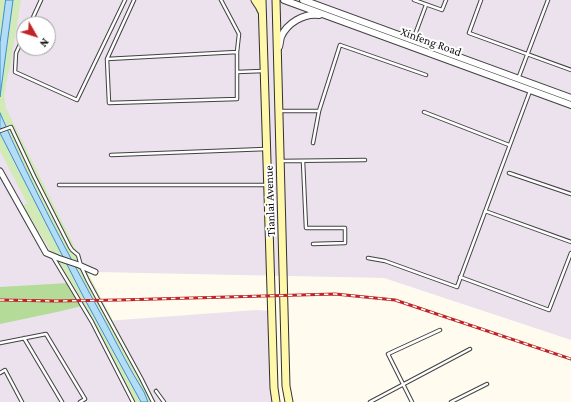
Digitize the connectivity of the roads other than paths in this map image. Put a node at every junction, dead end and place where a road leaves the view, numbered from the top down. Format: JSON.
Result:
{"nodes":[{"id":1,"x":41,"y":0,"type":"edge"},
{"id":2,"x":125,"y":0,"type":"edge"},
{"id":3,"x":134,"y":0,"type":"edge"},
{"id":4,"x":222,"y":0,"type":"edge"},
{"id":5,"x":255,"y":0,"type":"edge"},
{"id":6,"x":262,"y":0,"type":"edge"},
{"id":7,"x":276,"y":0,"type":"edge"},
{"id":8,"x":284,"y":0,"type":"edge"},
{"id":9,"x":303,"y":0,"type":"edge"},
{"id":10,"x":414,"y":0,"type":"edge"},
{"id":11,"x":446,"y":0,"type":"edge"},
{"id":12,"x":481,"y":0,"type":"edge"},
{"id":13,"x":548,"y":0,"type":"edge"},
{"id":14,"x":318,"y":3,"type":"edge"},
{"id":15,"x":426,"y":5,"type":"junction"},
{"id":16,"x":34,"y":16,"type":"edge"},
{"id":17,"x":263,"y":16,"type":"junction"},
{"id":18,"x":327,"y":16,"type":"junction"},
{"id":19,"x":413,"y":40,"type":"junction"},
{"id":20,"x":237,"y":52,"type":"junction"},
{"id":21,"x":16,"y":53,"type":"edge"},
{"id":22,"x":528,"y":54,"type":"junction"},
{"id":23,"x":277,"y":56,"type":"junction"},
{"id":24,"x":107,"y":59,"type":"junction"},
{"id":25,"x":571,"y":70,"type":"edge"},
{"id":26,"x":237,"y":72,"type":"junction"},
{"id":27,"x":264,"y":72,"type":"junction"},
{"id":28,"x":426,"y":75,"type":"dead end"},
{"id":29,"x":518,"y":79,"type":"junction"},
{"id":30,"x":530,"y":90,"type":"junction"},
{"id":31,"x":571,"y":98,"type":"edge"},
{"id":32,"x":571,"y":105,"type":"edge"},
{"id":33,"x":279,"y":111,"type":"junction"},
{"id":34,"x":319,"y":111,"type":"junction"},
{"id":35,"x":424,"y":112,"type":"dead end"},
{"id":36,"x":0,"y":131,"type":"edge"},
{"id":37,"x":313,"y":144,"type":"dead end"},
{"id":38,"x":509,"y":145,"type":"junction"},
{"id":39,"x":267,"y":149,"type":"junction"},
{"id":40,"x":112,"y":154,"type":"dead end"},
{"id":41,"x":365,"y":160,"type":"dead end"},
{"id":42,"x":280,"y":161,"type":"junction"},
{"id":43,"x":303,"y":161,"type":"junction"},
{"id":44,"x":0,"y":171,"type":"edge"},
{"id":45,"x":509,"y":173,"type":"dead end"},
{"id":46,"x":59,"y":185,"type":"dead end"},
{"id":47,"x":268,"y":185,"type":"junction"},
{"id":48,"x":571,"y":194,"type":"edge"},
{"id":49,"x":485,"y":211,"type":"junction"},
{"id":50,"x":571,"y":242,"type":"edge"},
{"id":51,"x":313,"y":244,"type":"dead end"},
{"id":52,"x":571,"y":253,"type":"edge"},
{"id":53,"x":51,"y":255,"type":"junction"},
{"id":54,"x":368,"y":258,"type":"dead end"},
{"id":55,"x":80,"y":265,"type":"junction"},
{"id":56,"x":95,"y":272,"type":"dead end"},
{"id":57,"x":460,"y":277,"type":"junction"},
{"id":58,"x":440,"y":330,"type":"dead end"},
{"id":59,"x":24,"y":338,"type":"junction"},
{"id":60,"x":0,"y":343,"type":"edge"},
{"id":61,"x":470,"y":349,"type":"dead end"},
{"id":62,"x":0,"y":373,"type":"edge"},
{"id":63,"x":403,"y":384,"type":"junction"},
{"id":64,"x":487,"y":384,"type":"dead end"},
{"id":65,"x":156,"y":391,"type":"dead end"},
{"id":66,"x":22,"y":402,"type":"edge"},
{"id":67,"x":62,"y":402,"type":"edge"},
{"id":68,"x":80,"y":402,"type":"edge"},
{"id":69,"x":133,"y":402,"type":"edge"},
{"id":70,"x":153,"y":402,"type":"edge"},
{"id":71,"x":164,"y":402,"type":"edge"},
{"id":72,"x":276,"y":402,"type":"edge"},
{"id":73,"x":289,"y":402,"type":"edge"},
{"id":74,"x":370,"y":402,"type":"edge"},
{"id":75,"x":412,"y":402,"type":"edge"},
{"id":76,"x":451,"y":402,"type":"edge"}],
"edges":[{"from":1,"to":16,"type":"lane"},
{"from":2,"to":21,"type":"lane"},
{"from":3,"to":24,"type":"lane"},
{"from":4,"to":20,"type":"lane"},
{"from":5,"to":17,"type":"main road"},
{"from":6,"to":17,"type":"main road","name":"Tianlai Avenue"},
{"from":7,"to":23,"type":"main road","name":"Tianlai Avenue"},
{"from":8,"to":18,"type":"street","name":"Xinfeng Road"},
{"from":9,"to":14,"type":"street","name":"Xinfeng Road"},
{"from":10,"to":15,"type":"lane"},
{"from":11,"to":15,"type":"lane"},
{"from":12,"to":22,"type":"lane"},
{"from":13,"to":22,"type":"lane"},
{"from":14,"to":19,"type":"street","name":"Xinfeng Road"},
{"from":15,"to":19,"type":"lane"},
{"from":17,"to":27,"type":"main road","name":"Tianlai Avenue"},
{"from":18,"to":23,"type":"street"},
{"from":18,"to":30,"type":"street","name":"Xinfeng Road"},
{"from":19,"to":29,"type":"street","name":"Xinfeng Road"},
{"from":20,"to":24,"type":"lane"},
{"from":20,"to":26,"type":"lane"},
{"from":22,"to":25,"type":"lane"},
{"from":22,"to":29,"type":"lane"},
{"from":23,"to":33,"type":"main road","name":"Tianlai Avenue"},
{"from":24,"to":26,"type":"lane"},
{"from":26,"to":27,"type":"lane"},
{"from":27,"to":39,"type":"main road","name":"Tianlai Avenue"},
{"from":28,"to":34,"type":"lane"},
{"from":29,"to":31,"type":"street","name":"Xinfeng Road"},
{"from":30,"to":32,"type":"street","name":"Xinfeng Road"},
{"from":30,"to":38,"type":"lane"},
{"from":33,"to":34,"type":"lane"},
{"from":33,"to":42,"type":"main road","name":"Tianlai Avenue"},
{"from":34,"to":37,"type":"lane"},
{"from":35,"to":38,"type":"lane"},
{"from":36,"to":55,"type":"lane"},
{"from":38,"to":49,"type":"lane"},
{"from":39,"to":40,"type":"lane"},
{"from":39,"to":47,"type":"main road","name":"Tianlai Avenue"},
{"from":41,"to":43,"type":"lane"},
{"from":42,"to":43,"type":"lane"},
{"from":42,"to":73,"type":"main road","name":"Tianlai Avenue"},
{"from":43,"to":51,"type":"lane"},
{"from":44,"to":53,"type":"street"},
{"from":45,"to":48,"type":"lane"},
{"from":46,"to":47,"type":"lane"},
{"from":47,"to":72,"type":"main road","name":"Tianlai Avenue"},
{"from":49,"to":50,"type":"lane"},
{"from":49,"to":57,"type":"lane"},
{"from":52,"to":57,"type":"lane"},
{"from":53,"to":55,"type":"street"},
{"from":53,"to":69,"type":"lane"},
{"from":54,"to":57,"type":"lane"},
{"from":55,"to":56,"type":"street"},
{"from":55,"to":70,"type":"lane"},
{"from":58,"to":63,"type":"lane"},
{"from":59,"to":60,"type":"lane"},
{"from":59,"to":67,"type":"lane"},
{"from":59,"to":68,"type":"lane"},
{"from":61,"to":63,"type":"lane"},
{"from":62,"to":66,"type":"lane"},
{"from":63,"to":74,"type":"lane"},
{"from":63,"to":75,"type":"lane"},
{"from":64,"to":76,"type":"lane"},
{"from":65,"to":71,"type":"lane"}]}
